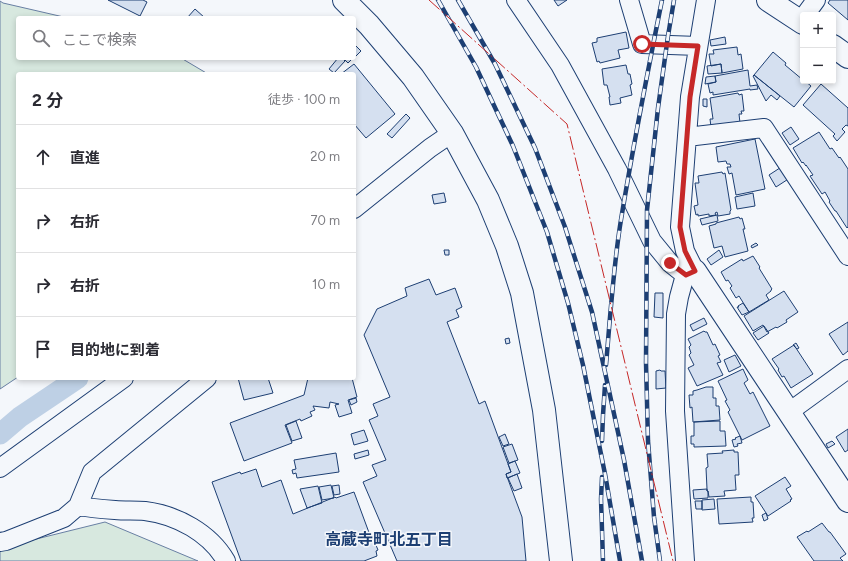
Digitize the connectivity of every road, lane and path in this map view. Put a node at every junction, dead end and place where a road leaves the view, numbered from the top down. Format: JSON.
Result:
{"nodes":[{"id":1,"x":344,"y":0,"type":"edge"},
{"id":2,"x":516,"y":0,"type":"edge"},
{"id":3,"x":629,"y":0,"type":"edge"},
{"id":4,"x":706,"y":0,"type":"edge"},
{"id":5,"x":768,"y":0,"type":"edge"},
{"id":6,"x":816,"y":0,"type":"edge"},
{"id":7,"x":808,"y":12,"type":"edge"},
{"id":8,"x":800,"y":17,"type":"edge"},
{"id":9,"x":698,"y":46,"type":"junction"},
{"id":10,"x":836,"y":48,"type":"edge"},
{"id":11,"x":848,"y":58,"type":"edge"},
{"id":12,"x":452,"y":133,"type":"junction"},
{"id":13,"x":687,"y":137,"type":"junction"},
{"id":14,"x":356,"y":207,"type":"edge"},
{"id":15,"x":848,"y":256,"type":"edge"},
{"id":16,"x":690,"y":273,"type":"junction"},
{"id":17,"x":848,"y":369,"type":"edge"},
{"id":18,"x":121,"y":380,"type":"edge"},
{"id":19,"x":205,"y":380,"type":"edge"},
{"id":20,"x":789,"y":412,"type":"junction"},
{"id":21,"x":0,"y":468,"type":"edge"},
{"id":22,"x":848,"y":501,"type":"edge"},
{"id":23,"x":78,"y":506,"type":"junction"},
{"id":24,"x":0,"y":542,"type":"edge"},
{"id":25,"x":226,"y":561,"type":"edge"},
{"id":26,"x":561,"y":561,"type":"edge"},
{"id":27,"x":685,"y":561,"type":"edge"}],
"edges":[{"from":1,"to":12,"type":"street"},
{"from":2,"to":16,"type":"street"},
{"from":3,"to":9,"type":"street"},
{"from":4,"to":9,"type":"street"},
{"from":5,"to":8,"type":"street"},
{"from":6,"to":7,"type":"street"},
{"from":9,"to":13,"type":"street"},
{"from":10,"to":11,"type":"street"},
{"from":12,"to":14,"type":"street"},
{"from":12,"to":26,"type":"street"},
{"from":13,"to":15,"type":"street"},
{"from":13,"to":16,"type":"street"},
{"from":16,"to":20,"type":"street"},
{"from":16,"to":27,"type":"street"},
{"from":17,"to":20,"type":"street"},
{"from":18,"to":21,"type":"street"},
{"from":19,"to":23,"type":"street"},
{"from":20,"to":22,"type":"street"},
{"from":23,"to":24,"type":"street"},
{"from":23,"to":25,"type":"street"}]}
